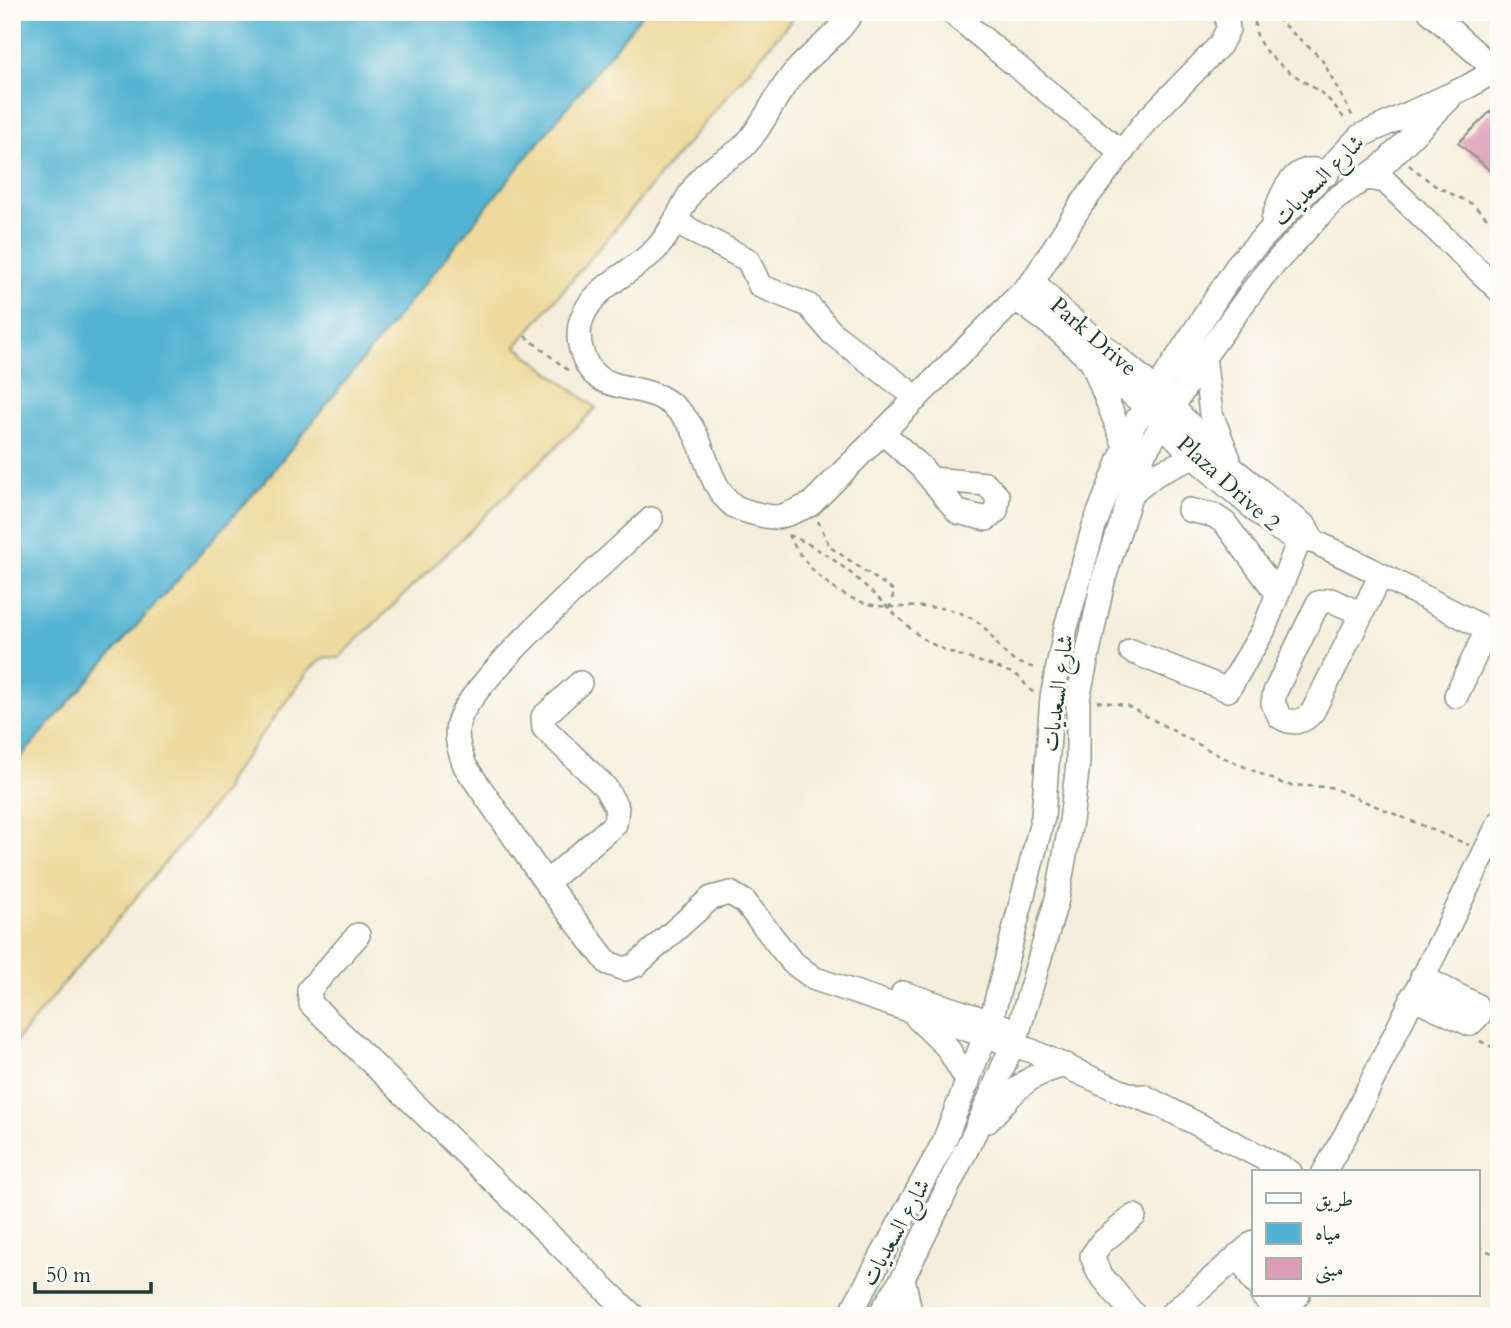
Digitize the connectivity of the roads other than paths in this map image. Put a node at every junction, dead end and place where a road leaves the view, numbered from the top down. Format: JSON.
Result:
{"nodes":[{"id":1,"x":852,"y":12,"type":"edge"},
{"id":2,"x":951,"y":12,"type":"edge"},
{"id":3,"x":1226,"y":12,"type":"edge"},
{"id":4,"x":1430,"y":12,"type":"edge"},
{"id":5,"x":1497,"y":71,"type":"edge"},
{"id":6,"x":1458,"y":89,"type":"junction"},
{"id":7,"x":1383,"y":124,"type":"junction"},
{"id":8,"x":1399,"y":149,"type":"junction"},
{"id":9,"x":1122,"y":153,"type":"junction"},
{"id":10,"x":1326,"y":172,"type":"junction"},
{"id":11,"x":1367,"y":178,"type":"junction"},
{"id":12,"x":1343,"y":193,"type":"junction"},
{"id":13,"x":675,"y":222,"type":"junction"},
{"id":14,"x":1034,"y":281,"type":"junction"},
{"id":15,"x":1499,"y":290,"type":"edge"},
{"id":16,"x":1016,"y":299,"type":"junction"},
{"id":17,"x":1204,"y":357,"type":"junction"},
{"id":18,"x":1091,"y":362,"type":"junction"},
{"id":19,"x":1150,"y":397,"type":"junction"},
{"id":20,"x":917,"y":398,"type":"junction"},
{"id":21,"x":1167,"y":414,"type":"junction"},
{"id":22,"x":883,"y":433,"type":"junction"},
{"id":23,"x":1125,"y":446,"type":"junction"},
{"id":24,"x":1194,"y":457,"type":"junction"},
{"id":25,"x":1233,"y":469,"type":"junction"},
{"id":26,"x":931,"y":478,"type":"dead end"},
{"id":27,"x":1130,"y":495,"type":"junction"},
{"id":28,"x":1189,"y":510,"type":"dead end"},
{"id":29,"x":651,"y":519,"type":"dead end"},
{"id":30,"x":1306,"y":541,"type":"junction"},
{"id":31,"x":1375,"y":572,"type":"junction"},
{"id":32,"x":1276,"y":592,"type":"junction"},
{"id":33,"x":1355,"y":611,"type":"junction"},
{"id":34,"x":1493,"y":633,"type":"edge"},
{"id":35,"x":1131,"y":651,"type":"dead end"},
{"id":36,"x":580,"y":684,"type":"dead end"},
{"id":37,"x":1456,"y":696,"type":"dead end"},
{"id":38,"x":1499,"y":823,"type":"edge"},
{"id":39,"x":547,"y":883,"type":"junction"},
{"id":40,"x":358,"y":934,"type":"dead end"},
{"id":41,"x":843,"y":987,"type":"junction"},
{"id":42,"x":906,"y":1010,"type":"junction"},
{"id":43,"x":988,"y":1029,"type":"junction"},
{"id":44,"x":1015,"y":1039,"type":"junction"},
{"id":45,"x":1066,"y":1065,"type":"junction"},
{"id":46,"x":968,"y":1082,"type":"junction"},
{"id":47,"x":1157,"y":1104,"type":"junction"},
{"id":48,"x":975,"y":1132,"type":"junction"},
{"id":49,"x":1286,"y":1170,"type":"edge"},
{"id":50,"x":1325,"y":1170,"type":"edge"},
{"id":51,"x":1134,"y":1216,"type":"dead end"},
{"id":52,"x":1246,"y":1248,"type":"edge"},
{"id":53,"x":1252,"y":1274,"type":"edge"},
{"id":54,"x":903,"y":1278,"type":"junction"},
{"id":55,"x":1263,"y":1296,"type":"edge"},
{"id":56,"x":1297,"y":1296,"type":"edge"},
{"id":57,"x":633,"y":1316,"type":"edge"},
{"id":58,"x":849,"y":1316,"type":"edge"},
{"id":59,"x":879,"y":1316,"type":"edge"},
{"id":60,"x":911,"y":1316,"type":"edge"},
{"id":61,"x":1135,"y":1316,"type":"edge"},
{"id":62,"x":1169,"y":1316,"type":"edge"}],
"edges":[{"from":1,"to":13,"type":"street"},
{"from":2,"to":9,"type":"street"},
{"from":3,"to":9,"type":"street"},
{"from":4,"to":5,"type":"street"},
{"from":5,"to":6,"type":"street"},
{"from":6,"to":7,"type":"street","name":"شارع السعديات"},
{"from":6,"to":8,"type":"street","name":"شارع السعديات"},
{"from":7,"to":8,"type":"street"},
{"from":7,"to":10,"type":"street","name":"شارع السعديات"},
{"from":8,"to":11,"type":"street","name":"شارع السعديات"},
{"from":8,"to":12,"type":"street"},
{"from":9,"to":14,"type":"street"},
{"from":10,"to":12,"type":"street"},
{"from":10,"to":19,"type":"street","name":"شارع السعديات"},
{"from":11,"to":12,"type":"street","name":"شارع السعديات"},
{"from":11,"to":15,"type":"street"},
{"from":12,"to":17,"type":"street","name":"شارع السعديات"},
{"from":13,"to":20,"type":"street"},
{"from":13,"to":22,"type":"street"},
{"from":14,"to":16,"type":"street"},
{"from":14,"to":19,"type":"street","name":"Park Drive"},
{"from":16,"to":18,"type":"street","name":"Park Drive"},
{"from":16,"to":20,"type":"street"},
{"from":17,"to":21,"type":"street","name":"شارع السعديات"},
{"from":17,"to":25,"type":"street"},
{"from":18,"to":19,"type":"street","name":"Park Drive"},
{"from":18,"to":23,"type":"street"},
{"from":19,"to":21,"type":"street"},
{"from":19,"to":23,"type":"street","name":"شارع السعديات"},
{"from":20,"to":22,"type":"street"},
{"from":21,"to":24,"type":"street","name":"Plaza Drive 2"},
{"from":21,"to":25,"type":"street","name":"Plaza Drive 2"},
{"from":21,"to":27,"type":"street","name":"شارع السعديات"},
{"from":22,"to":26,"type":"street"},
{"from":23,"to":43,"type":"street","name":"شارع السعديات"},
{"from":24,"to":27,"type":"street"},
{"from":24,"to":30,"type":"street","name":"Plaza Drive 2"},
{"from":25,"to":30,"type":"street","name":"Plaza Drive 2"},
{"from":27,"to":44,"type":"street","name":"شارع السعديات"},
{"from":28,"to":32,"type":"street"},
{"from":29,"to":39,"type":"street"},
{"from":30,"to":31,"type":"street","name":"Plaza Drive 2"},
{"from":30,"to":32,"type":"street"},
{"from":31,"to":33,"type":"street"},
{"from":31,"to":34,"type":"street","name":"Plaza Drive 2"},
{"from":32,"to":35,"type":"street"},
{"from":33,"to":33,"type":"street"},
{"from":34,"to":37,"type":"street"},
{"from":36,"to":39,"type":"street"},
{"from":38,"to":50,"type":"street"},
{"from":39,"to":41,"type":"street"},
{"from":40,"to":57,"type":"street"},
{"from":41,"to":42,"type":"street"},
{"from":41,"to":43,"type":"street"},
{"from":42,"to":43,"type":"street"},
{"from":42,"to":46,"type":"street"},
{"from":43,"to":44,"type":"street"},
{"from":43,"to":46,"type":"street","name":"شارع السعديات"},
{"from":44,"to":45,"type":"street"},
{"from":44,"to":47,"type":"street"},
{"from":44,"to":48,"type":"street","name":"شارع السعديات"},
{"from":45,"to":47,"type":"street"},
{"from":45,"to":48,"type":"street"},
{"from":46,"to":58,"type":"street","name":"شارع السعديات"},
{"from":47,"to":49,"type":"street"},
{"from":48,"to":54,"type":"street","name":"شارع السعديات"},
{"from":51,"to":61,"type":"street"},
{"from":52,"to":53,"type":"street"},
{"from":52,"to":62,"type":"street"},
{"from":54,"to":59,"type":"street","name":"شارع السعديات"},
{"from":54,"to":60,"type":"street"},
{"from":55,"to":56,"type":"street"}]}
